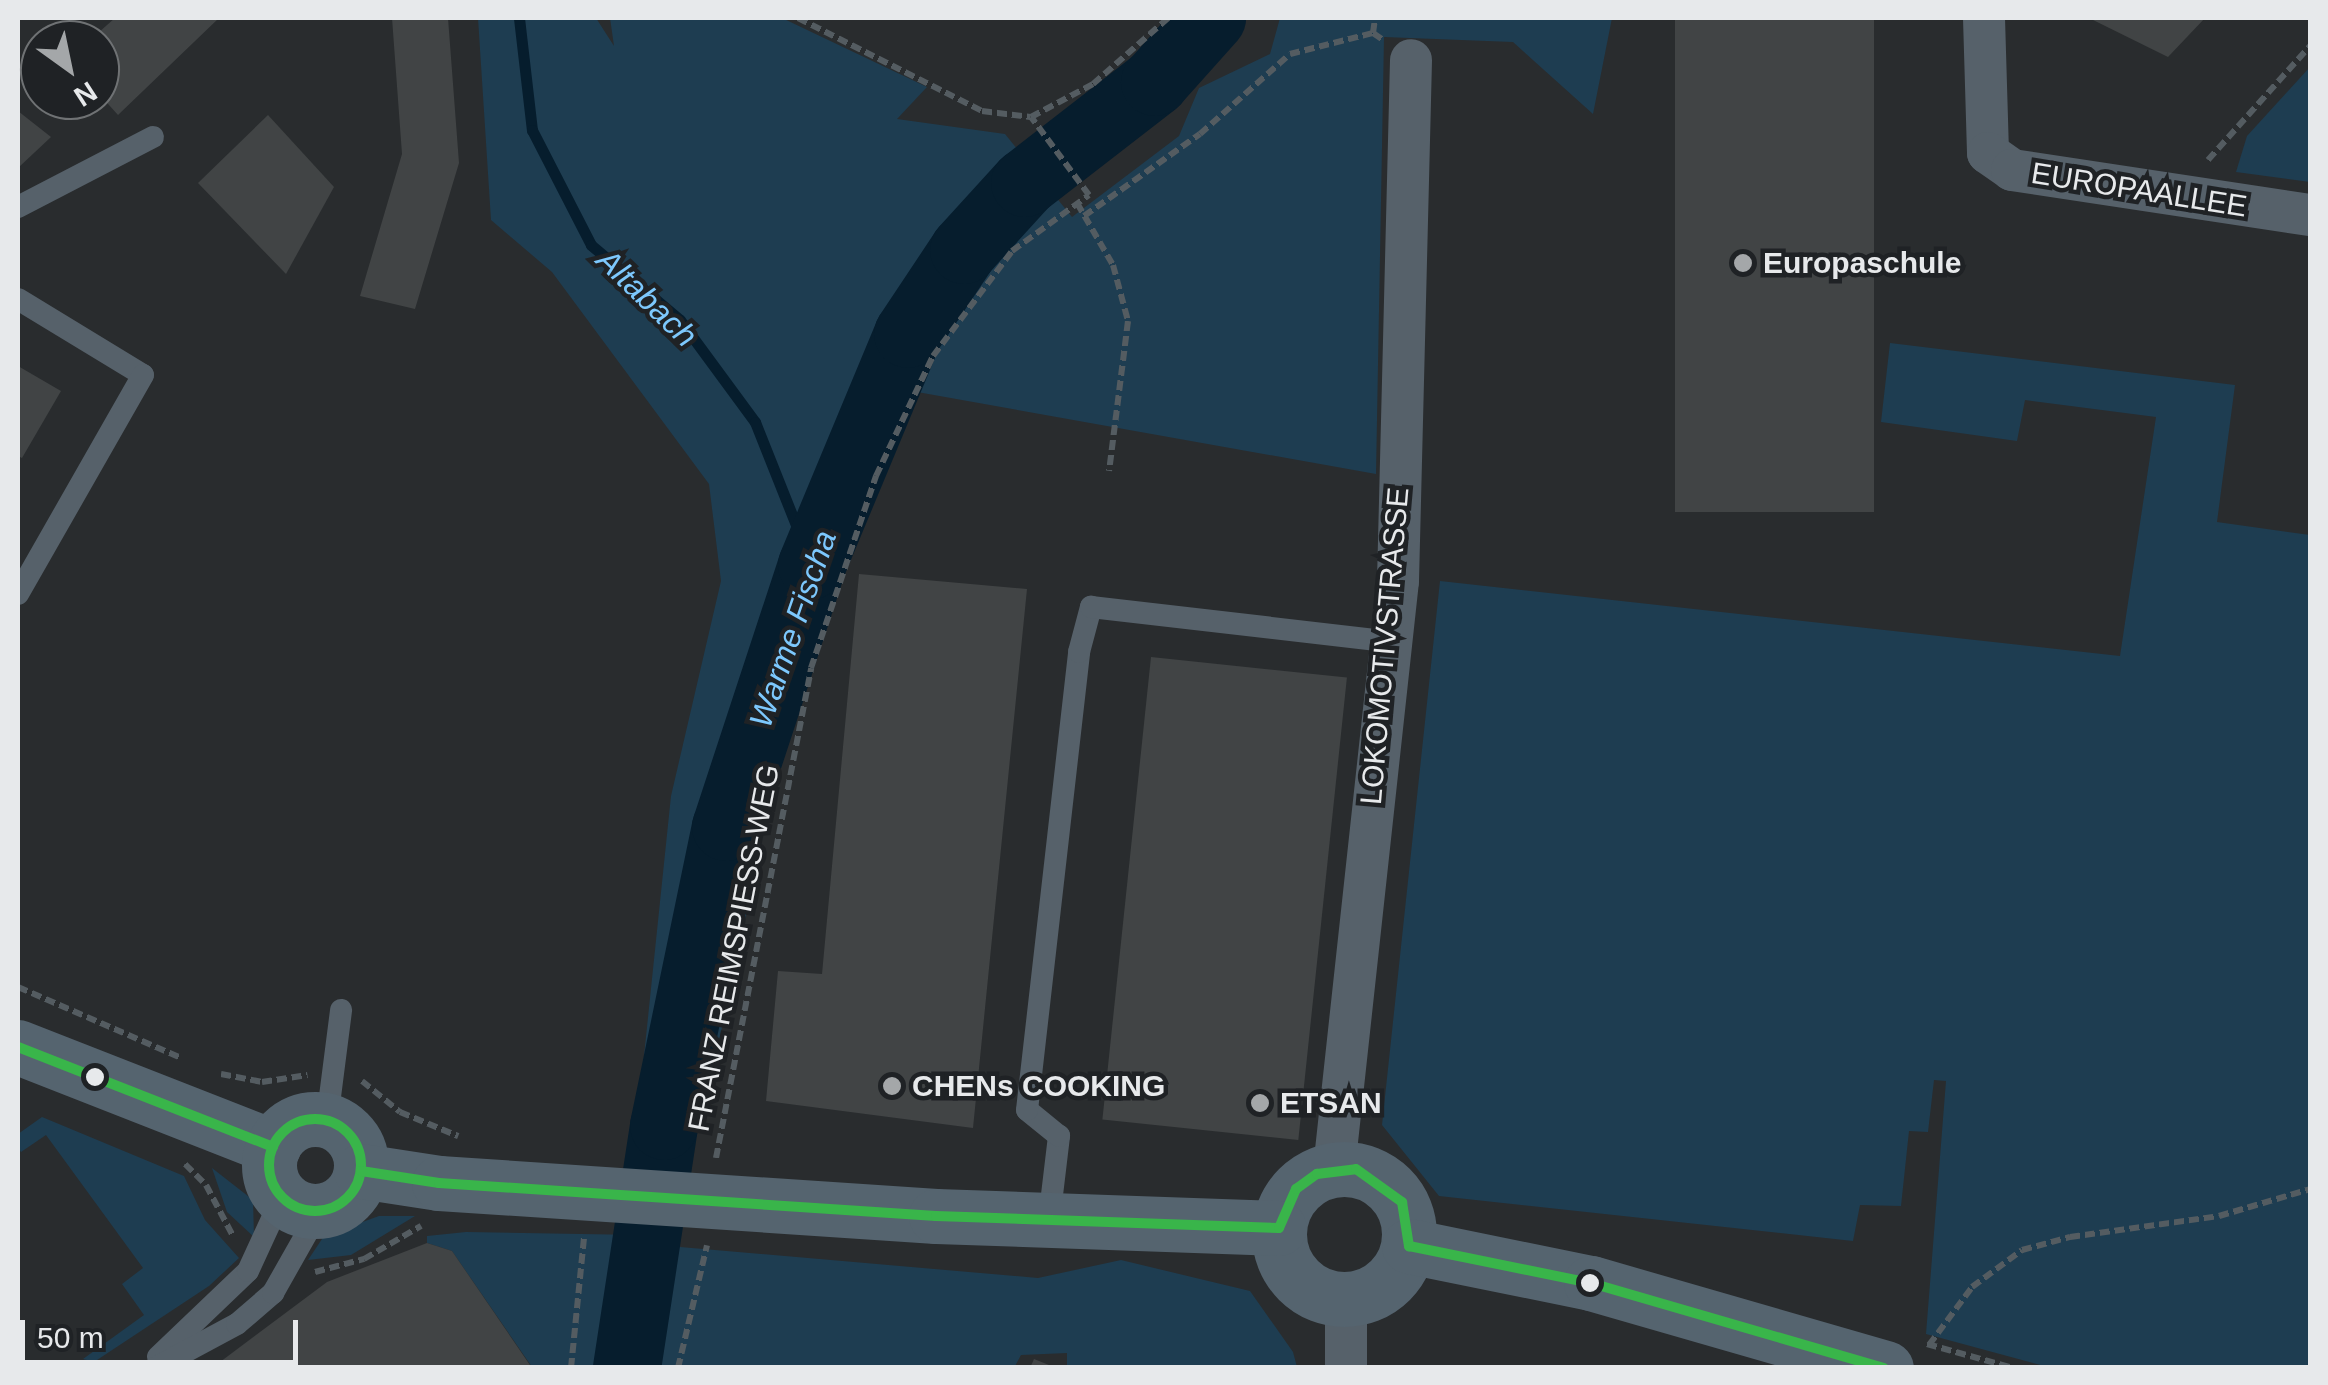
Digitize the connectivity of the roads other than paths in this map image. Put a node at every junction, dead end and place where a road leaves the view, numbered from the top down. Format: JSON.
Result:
{"nodes":[{"id":1,"x":1984,"y":18,"type":"edge"},
{"id":2,"x":1411,"y":60,"type":"road end"},
{"id":3,"x":153,"y":137,"type":"dead end"},
{"id":4,"x":18,"y":208,"type":"edge"},
{"id":5,"x":2310,"y":215,"type":"edge"},
{"id":6,"x":18,"y":299,"type":"edge"},
{"id":7,"x":18,"y":594,"type":"edge"},
{"id":8,"x":1392,"y":642,"type":"junction"},
{"id":9,"x":340,"y":1010,"type":"dead end"},
{"id":10,"x":18,"y":1047,"type":"edge"},
{"id":11,"x":327,"y":1120,"type":"junction"},
{"id":12,"x":1334,"y":1169,"type":"junction"},
{"id":13,"x":361,"y":1171,"type":"junction"},
{"id":14,"x":292,"y":1185,"type":"junction"},
{"id":15,"x":1049,"y":1220,"type":"junction"},
{"id":16,"x":1279,"y":1228,"type":"junction"},
{"id":17,"x":1409,"y":1246,"type":"junction"},
{"id":18,"x":1346,"y":1300,"type":"junction"},
{"id":19,"x":1908,"y":1356,"type":"edge"},
{"id":20,"x":152,"y":1368,"type":"edge"},
{"id":21,"x":1346,"y":1368,"type":"edge"}],
"edges":[{"from":1,"to":5,"type":"street","name":"EUROPAALLEE"},
{"from":2,"to":8,"type":"street","name":"LOKOMOTIVSTRASSE"},
{"from":3,"to":4,"type":"lane"},
{"from":6,"to":7,"type":"lane"},
{"from":8,"to":12,"type":"street","name":"LOKOMOTIVSTRASSE"},
{"from":8,"to":15,"type":"lane"},
{"from":9,"to":11,"type":"lane"},
{"from":10,"to":14,"type":"street"},
{"from":11,"to":13,"type":"street"},
{"from":11,"to":14,"type":"street"},
{"from":12,"to":16,"type":"street"},
{"from":12,"to":17,"type":"street"},
{"from":13,"to":14,"type":"street"},
{"from":13,"to":15,"type":"street"},
{"from":14,"to":20,"type":"lane"},
{"from":14,"to":20,"type":"lane"},
{"from":15,"to":16,"type":"street"},
{"from":16,"to":18,"type":"street"},
{"from":17,"to":18,"type":"street"},
{"from":17,"to":19,"type":"street"},
{"from":18,"to":21,"type":"street"}]}
